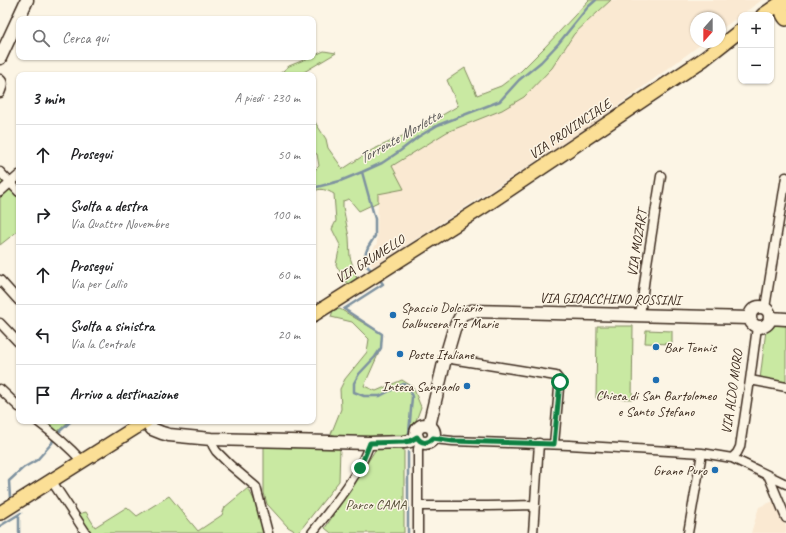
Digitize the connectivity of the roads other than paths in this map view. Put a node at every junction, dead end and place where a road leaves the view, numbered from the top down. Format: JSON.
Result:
{"nodes":[{"id":1,"x":27,"y":0,"type":"edge"},
{"id":2,"x":785,"y":0,"type":"edge"},
{"id":3,"x":767,"y":12,"type":"edge"},
{"id":4,"x":20,"y":16,"type":"edge"},
{"id":5,"x":774,"y":18,"type":"edge"},
{"id":6,"x":786,"y":19,"type":"edge"},
{"id":7,"x":16,"y":24,"type":"edge"},
{"id":8,"x":737,"y":33,"type":"edge"},
{"id":9,"x":0,"y":58,"type":"edge"},
{"id":10,"x":0,"y":79,"type":"edge"},
{"id":11,"x":0,"y":93,"type":"edge"},
{"id":12,"x":0,"y":172,"type":"edge"},
{"id":13,"x":661,"y":176,"type":"dead end"},
{"id":14,"x":786,"y":177,"type":"edge"},
{"id":15,"x":16,"y":178,"type":"edge"},
{"id":16,"x":11,"y":183,"type":"junction"},
{"id":17,"x":16,"y":189,"type":"edge"},
{"id":18,"x":0,"y":192,"type":"edge"},
{"id":19,"x":424,"y":244,"type":"joint"},
{"id":20,"x":0,"y":280,"type":"edge"},
{"id":21,"x":16,"y":298,"type":"edge"},
{"id":22,"x":316,"y":313,"type":"edge"},
{"id":23,"x":768,"y":313,"type":"junction"},
{"id":24,"x":640,"y":315,"type":"junction"},
{"id":25,"x":786,"y":319,"type":"edge"},
{"id":26,"x":0,"y":323,"type":"edge"},
{"id":27,"x":753,"y":323,"type":"junction"},
{"id":28,"x":16,"y":340,"type":"edge"},
{"id":29,"x":445,"y":358,"type":"junction"},
{"id":30,"x":750,"y":380,"type":"junction"},
{"id":31,"x":786,"y":387,"type":"edge"},
{"id":32,"x":0,"y":389,"type":"edge"},
{"id":33,"x":16,"y":404,"type":"edge"},
{"id":34,"x":41,"y":424,"type":"edge"},
{"id":35,"x":141,"y":424,"type":"edge"},
{"id":36,"x":148,"y":424,"type":"edge"},
{"id":37,"x":429,"y":426,"type":"junction"},
{"id":38,"x":433,"y":438,"type":"junction"},
{"id":39,"x":211,"y":439,"type":"junction"},
{"id":40,"x":419,"y":439,"type":"junction"},
{"id":41,"x":370,"y":443,"type":"junction"},
{"id":42,"x":539,"y":443,"type":"junction"},
{"id":43,"x":554,"y":444,"type":"junction"},
{"id":44,"x":702,"y":453,"type":"junction"},
{"id":45,"x":732,"y":458,"type":"junction"},
{"id":46,"x":82,"y":461,"type":"junction"},
{"id":47,"x":769,"y":476,"type":"junction"},
{"id":48,"x":51,"y":480,"type":"junction"},
{"id":49,"x":786,"y":484,"type":"edge"},
{"id":50,"x":535,"y":505,"type":"junction"},
{"id":51,"x":418,"y":506,"type":"junction"},
{"id":52,"x":0,"y":513,"type":"edge"},
{"id":53,"x":786,"y":518,"type":"edge"},
{"id":54,"x":86,"y":533,"type":"edge"},
{"id":55,"x":268,"y":533,"type":"edge"},
{"id":56,"x":312,"y":533,"type":"edge"},
{"id":57,"x":418,"y":533,"type":"edge"},
{"id":58,"x":533,"y":533,"type":"edge"},
{"id":59,"x":688,"y":533,"type":"edge"}],
"edges":[{"from":1,"to":4,"type":"street"},
{"from":2,"to":3,"type":"main road"},
{"from":2,"to":6,"type":"main road"},
{"from":5,"to":6,"type":"main road"},
{"from":7,"to":9,"type":"street"},
{"from":8,"to":19,"type":"main road","name":"VIA PROVINCIALE"},
{"from":10,"to":11,"type":"street"},
{"from":12,"to":16,"type":"street"},
{"from":13,"to":24,"type":"street","name":"VIA MOZART"},
{"from":14,"to":23,"type":"street"},
{"from":15,"to":16,"type":"street"},
{"from":16,"to":17,"type":"street"},
{"from":16,"to":18,"type":"street"},
{"from":19,"to":22,"type":"main road","name":"VIA GRUMELLO"},
{"from":20,"to":21,"type":"street"},
{"from":23,"to":25,"type":"street"},
{"from":23,"to":27,"type":"street"},
{"from":23,"to":27,"type":"street"},
{"from":24,"to":27,"type":"street","name":"VIA GIOACCHINO ROSSINI"},
{"from":24,"to":29,"type":"street","name":"VIA GIOACCHINO ROSSINI"},
{"from":26,"to":28,"type":"street"},
{"from":27,"to":30,"type":"street","name":"VIA ALDO MORO"},
{"from":29,"to":37,"type":"street"},
{"from":29,"to":43,"type":"street"},
{"from":30,"to":31,"type":"street"},
{"from":30,"to":45,"type":"street","name":"VIA ALDO MORO"},
{"from":32,"to":33,"type":"street"},
{"from":34,"to":46,"type":"street"},
{"from":35,"to":46,"type":"main road"},
{"from":36,"to":39,"type":"street"},
{"from":37,"to":38,"type":"street"},
{"from":37,"to":40,"type":"street"},
{"from":38,"to":40,"type":"street"},
{"from":38,"to":42,"type":"street"},
{"from":39,"to":41,"type":"street"},
{"from":39,"to":55,"type":"street"},
{"from":40,"to":41,"type":"street"},
{"from":40,"to":51,"type":"street"},
{"from":41,"to":56,"type":"street"},
{"from":42,"to":43,"type":"street"},
{"from":42,"to":50,"type":"street"},
{"from":43,"to":44,"type":"street"},
{"from":44,"to":45,"type":"street"},
{"from":44,"to":59,"type":"street"},
{"from":45,"to":47,"type":"street"},
{"from":46,"to":48,"type":"main road"},
{"from":47,"to":49,"type":"street"},
{"from":47,"to":53,"type":"street"},
{"from":48,"to":52,"type":"main road"},
{"from":48,"to":54,"type":"street"},
{"from":50,"to":51,"type":"street"},
{"from":50,"to":58,"type":"street"},
{"from":51,"to":57,"type":"street"}]}
